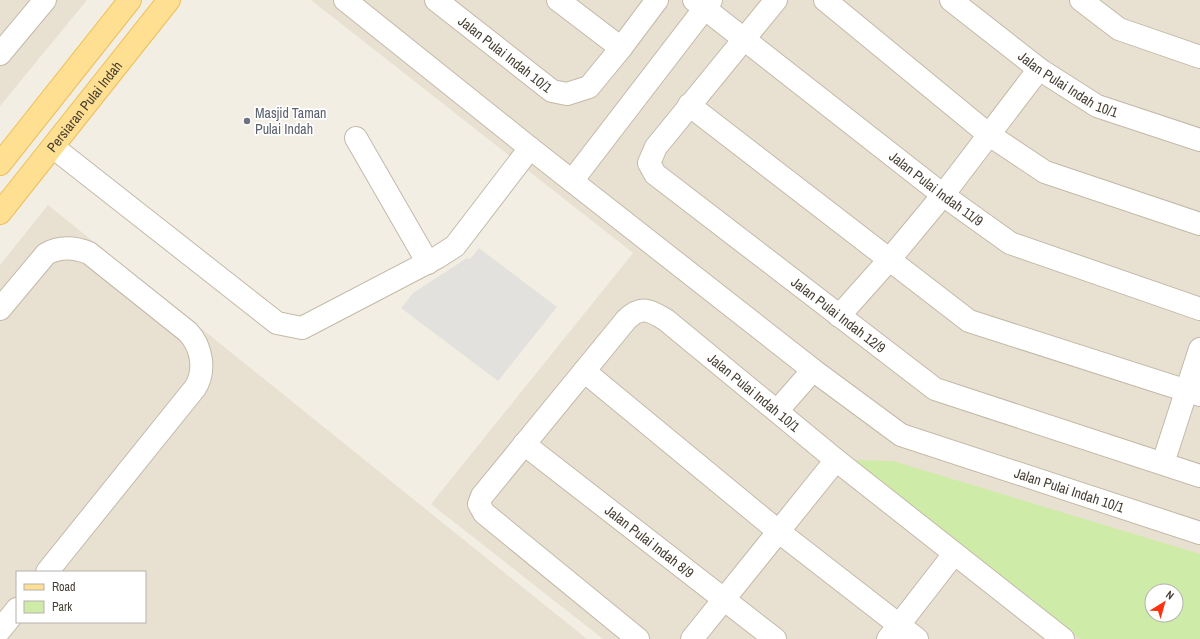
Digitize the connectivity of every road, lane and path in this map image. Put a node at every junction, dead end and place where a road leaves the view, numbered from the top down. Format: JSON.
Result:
{"nodes":[{"id":1,"x":130,"y":0,"type":"edge"},
{"id":2,"x":169,"y":0,"type":"edge"},
{"id":3,"x":345,"y":0,"type":"edge"},
{"id":4,"x":436,"y":0,"type":"edge"},
{"id":5,"x":558,"y":0,"type":"edge"},
{"id":6,"x":657,"y":0,"type":"edge"},
{"id":7,"x":776,"y":0,"type":"edge"},
{"id":8,"x":825,"y":0,"type":"edge"},
{"id":9,"x":951,"y":0,"type":"edge"},
{"id":10,"x":1081,"y":0,"type":"edge"},
{"id":11,"x":703,"y":3,"type":"edge"},
{"id":12,"x":34,"y":4,"type":"edge"},
{"id":13,"x":743,"y":39,"type":"junction"},
{"id":14,"x":621,"y":48,"type":"junction"},
{"id":15,"x":0,"y":54,"type":"edge"},
{"id":16,"x":1200,"y":57,"type":"edge"},
{"id":17,"x":1039,"y":69,"type":"junction"},
{"id":18,"x":689,"y":105,"type":"junction"},
{"id":19,"x":988,"y":134,"type":"junction"},
{"id":20,"x":356,"y":138,"type":"dead end"},
{"id":21,"x":1200,"y":140,"type":"edge"},
{"id":22,"x":53,"y":147,"type":"junction"},
{"id":23,"x":530,"y":148,"type":"junction"},
{"id":24,"x":0,"y":164,"type":"edge"},
{"id":25,"x":572,"y":181,"type":"junction"},
{"id":26,"x":943,"y":195,"type":"junction"},
{"id":27,"x":0,"y":213,"type":"edge"},
{"id":28,"x":1200,"y":224,"type":"edge"},
{"id":29,"x":889,"y":260,"type":"junction"},
{"id":30,"x":428,"y":263,"type":"junction"},
{"id":31,"x":0,"y":309,"type":"edge"},
{"id":32,"x":1200,"y":309,"type":"edge"},
{"id":33,"x":839,"y":316,"type":"junction"},
{"id":34,"x":1200,"y":349,"type":"edge"},
{"id":35,"x":813,"y":370,"type":"junction"},
{"id":36,"x":584,"y":371,"type":"junction"},
{"id":37,"x":1193,"y":393,"type":"edge"},
{"id":38,"x":777,"y":411,"type":"junction"},
{"id":39,"x":524,"y":444,"type":"junction"},
{"id":40,"x":836,"y":460,"type":"junction"},
{"id":41,"x":1163,"y":463,"type":"junction"},
{"id":42,"x":1200,"y":476,"type":"edge"},
{"id":43,"x":778,"y":531,"type":"junction"},
{"id":44,"x":1200,"y":533,"type":"edge"},
{"id":45,"x":954,"y":554,"type":"junction"},
{"id":46,"x":48,"y":571,"type":"edge"},
{"id":47,"x":723,"y":599,"type":"junction"},
{"id":48,"x":16,"y":610,"type":"edge"},
{"id":49,"x":0,"y":630,"type":"edge"},
{"id":50,"x":894,"y":632,"type":"edge"},
{"id":51,"x":638,"y":639,"type":"edge"},
{"id":52,"x":692,"y":639,"type":"edge"},
{"id":53,"x":775,"y":639,"type":"edge"},
{"id":54,"x":917,"y":639,"type":"edge"},
{"id":55,"x":1064,"y":639,"type":"edge"}],
"edges":[{"from":1,"to":24,"type":"main road"},
{"from":2,"to":22,"type":"main road","name":"Persiaran Pulai Indah"},
{"from":3,"to":23,"type":"street","name":"Jalan Pulai Indah 10/1"},
{"from":4,"to":14,"type":"street","name":"Jalan Pulai Indah 10/1"},
{"from":5,"to":14,"type":"street"},
{"from":6,"to":14,"type":"street","name":"Jalan Pulai Indah 10/1"},
{"from":7,"to":13,"type":"street","name":"Jalan Pulai Indah 12/9"},
{"from":8,"to":19,"type":"street"},
{"from":9,"to":17,"type":"street","name":"Jalan Pulai Indah 10/1"},
{"from":10,"to":16,"type":"street"},
{"from":11,"to":13,"type":"street","name":"Jalan Pulai Indah 11/9"},
{"from":11,"to":25,"type":"street"},
{"from":12,"to":15,"type":"street"},
{"from":13,"to":18,"type":"street","name":"Jalan Pulai Indah 12/9"},
{"from":13,"to":26,"type":"street","name":"Jalan Pulai Indah 11/9"},
{"from":17,"to":19,"type":"street"},
{"from":17,"to":21,"type":"street","name":"Jalan Pulai Indah 10/1"},
{"from":18,"to":29,"type":"street"},
{"from":18,"to":33,"type":"street","name":"Jalan Pulai Indah 12/9"},
{"from":19,"to":26,"type":"street"},
{"from":19,"to":28,"type":"street"},
{"from":20,"to":30,"type":"street"},
{"from":22,"to":27,"type":"main road","name":"Persiaran Pulai Indah"},
{"from":22,"to":30,"type":"street"},
{"from":23,"to":25,"type":"street","name":"Jalan Pulai Indah 10/1"},
{"from":23,"to":30,"type":"street"},
{"from":25,"to":35,"type":"street","name":"Jalan Pulai Indah 10/1"},
{"from":26,"to":29,"type":"street"},
{"from":26,"to":32,"type":"street","name":"Jalan Pulai Indah 11/9"},
{"from":29,"to":33,"type":"street"},
{"from":29,"to":37,"type":"street"},
{"from":31,"to":46,"type":"street"},
{"from":33,"to":41,"type":"street","name":"Jalan Pulai Indah 12/9"},
{"from":34,"to":37,"type":"street"},
{"from":35,"to":38,"type":"street"},
{"from":35,"to":44,"type":"street","name":"Jalan Pulai Indah 10/1"},
{"from":36,"to":38,"type":"street","name":"Jalan Pulai Indah 10/1"},
{"from":36,"to":39,"type":"street","name":"Jalan Pulai Indah 10/1"},
{"from":36,"to":43,"type":"street"},
{"from":37,"to":41,"type":"street"},
{"from":38,"to":40,"type":"street","name":"Jalan Pulai Indah 10/1"},
{"from":39,"to":47,"type":"street","name":"Jalan Pulai Indah 8/9"},
{"from":39,"to":51,"type":"street","name":"Jalan Pulai Indah 10/1"},
{"from":40,"to":43,"type":"street"},
{"from":40,"to":45,"type":"street","name":"Jalan Pulai Indah 10/1"},
{"from":41,"to":42,"type":"street","name":"Jalan Pulai Indah 12/9"},
{"from":43,"to":47,"type":"street"},
{"from":43,"to":50,"type":"street"},
{"from":45,"to":50,"type":"street"},
{"from":45,"to":55,"type":"street","name":"Jalan Pulai Indah 10/1"},
{"from":47,"to":52,"type":"street"},
{"from":47,"to":53,"type":"street","name":"Jalan Pulai Indah 8/9"},
{"from":48,"to":49,"type":"street"},
{"from":50,"to":54,"type":"street"}]}
